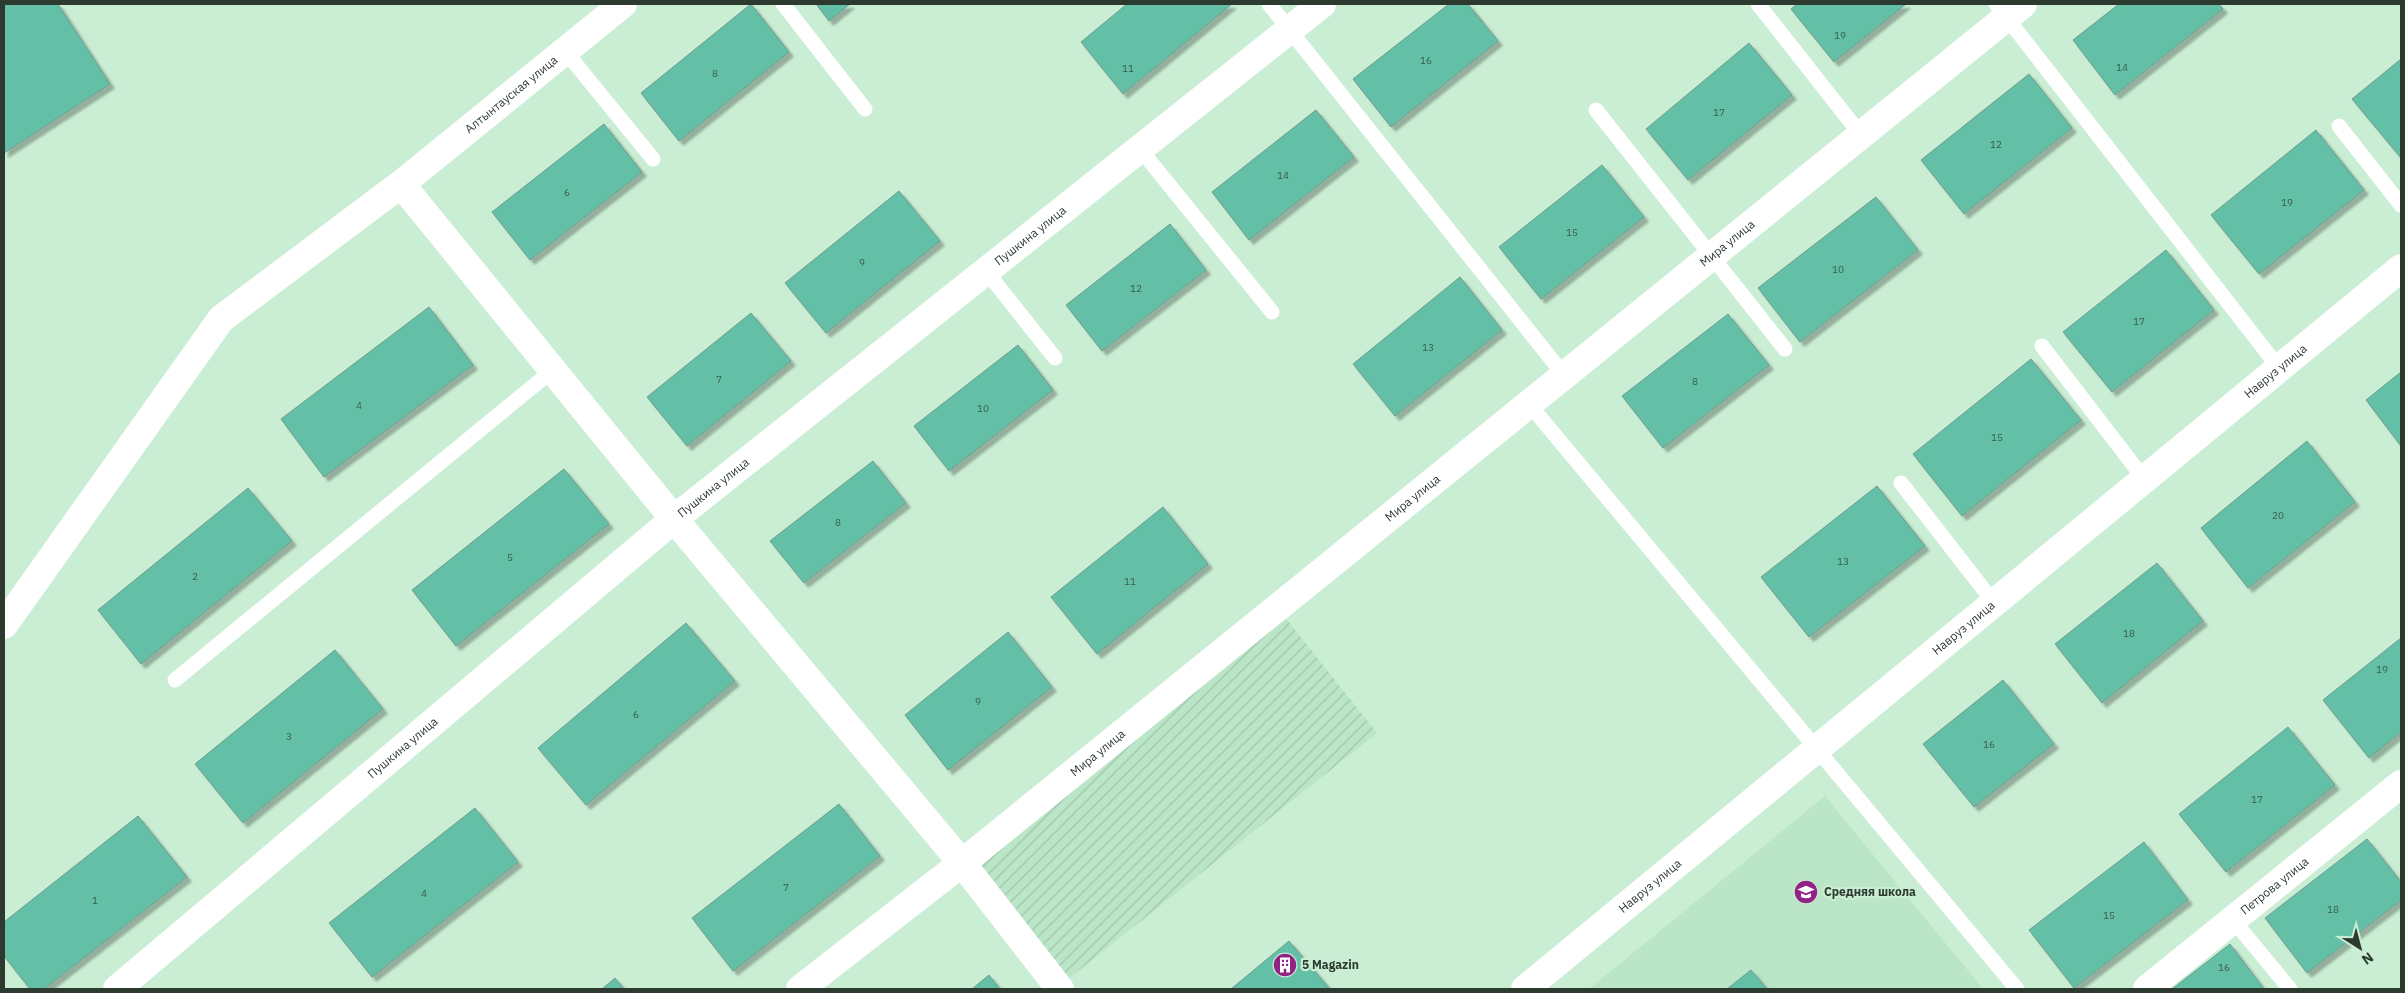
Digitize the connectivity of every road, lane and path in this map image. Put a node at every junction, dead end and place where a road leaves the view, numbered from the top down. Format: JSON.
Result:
{"nodes":[{"id":1,"x":623,"y":4,"type":"edge"},
{"id":2,"x":783,"y":4,"type":"edge"},
{"id":3,"x":1269,"y":4,"type":"edge"},
{"id":4,"x":1322,"y":4,"type":"edge"},
{"id":5,"x":1758,"y":4,"type":"edge"},
{"id":6,"x":2008,"y":8,"type":"edge"},
{"id":7,"x":1289,"y":30,"type":"junction"},
{"id":8,"x":565,"y":51,"type":"junction"},
{"id":9,"x":865,"y":109,"type":"dead end"},
{"id":10,"x":1596,"y":110,"type":"dead end"},
{"id":11,"x":2340,"y":126,"type":"dead end"},
{"id":12,"x":1861,"y":135,"type":"junction"},
{"id":13,"x":1140,"y":149,"type":"junction"},
{"id":14,"x":653,"y":160,"type":"dead end"},
{"id":15,"x":401,"y":184,"type":"junction"},
{"id":16,"x":2401,"y":204,"type":"edge"},
{"id":17,"x":1713,"y":255,"type":"junction"},
{"id":18,"x":2401,"y":268,"type":"edge"},
{"id":19,"x":986,"y":271,"type":"junction"},
{"id":20,"x":1272,"y":312,"type":"dead end"},
{"id":21,"x":2042,"y":346,"type":"dead end"},
{"id":22,"x":1785,"y":349,"type":"dead end"},
{"id":23,"x":1055,"y":358,"type":"dead end"},
{"id":24,"x":2279,"y":368,"type":"junction"},
{"id":25,"x":552,"y":370,"type":"junction"},
{"id":26,"x":1564,"y":375,"type":"junction"},
{"id":27,"x":1528,"y":404,"type":"junction"},
{"id":28,"x":2145,"y":480,"type":"junction"},
{"id":29,"x":1901,"y":483,"type":"dead end"},
{"id":30,"x":674,"y":519,"type":"junction"},
{"id":31,"x":1995,"y":604,"type":"junction"},
{"id":32,"x":4,"y":625,"type":"edge"},
{"id":33,"x":176,"y":680,"type":"dead end"},
{"id":34,"x":1818,"y":750,"type":"junction"},
{"id":35,"x":2401,"y":784,"type":"edge"},
{"id":36,"x":962,"y":863,"type":"junction"},
{"id":37,"x":2233,"y":920,"type":"junction"},
{"id":38,"x":117,"y":989,"type":"edge"},
{"id":39,"x":800,"y":989,"type":"edge"},
{"id":40,"x":1060,"y":989,"type":"edge"},
{"id":41,"x":1525,"y":989,"type":"edge"},
{"id":42,"x":2017,"y":989,"type":"edge"},
{"id":43,"x":2147,"y":989,"type":"edge"},
{"id":44,"x":2290,"y":989,"type":"edge"}],
"edges":[{"from":1,"to":8,"type":"street","name":"Алтынтауская улица"},
{"from":2,"to":9,"type":"lane"},
{"from":3,"to":7,"type":"lane"},
{"from":4,"to":7,"type":"street","name":"Пушкина улица"},
{"from":5,"to":12,"type":"lane"},
{"from":6,"to":12,"type":"street","name":"Мира улица"},
{"from":6,"to":24,"type":"lane"},
{"from":7,"to":13,"type":"street","name":"Пушкина улица"},
{"from":7,"to":26,"type":"lane"},
{"from":8,"to":14,"type":"lane"},
{"from":8,"to":15,"type":"street","name":"Алтынтауская улица"},
{"from":10,"to":17,"type":"lane"},
{"from":11,"to":16,"type":"lane"},
{"from":12,"to":17,"type":"street","name":"Мира улица"},
{"from":13,"to":19,"type":"street","name":"Пушкина улица"},
{"from":13,"to":20,"type":"lane"},
{"from":15,"to":25,"type":"street"},
{"from":15,"to":32,"type":"street","name":"Алтынтауская улица"},
{"from":17,"to":22,"type":"lane"},
{"from":17,"to":26,"type":"street","name":"Мира улица"},
{"from":18,"to":24,"type":"street","name":"Навруз улица"},
{"from":19,"to":23,"type":"lane"},
{"from":19,"to":30,"type":"street","name":"Пушкина улица"},
{"from":21,"to":28,"type":"lane"},
{"from":24,"to":28,"type":"street","name":"Навруз улица"},
{"from":25,"to":30,"type":"street"},
{"from":25,"to":33,"type":"lane"},
{"from":26,"to":27,"type":"street","name":"Мира улица"},
{"from":27,"to":34,"type":"lane"},
{"from":27,"to":36,"type":"street","name":"Мира улица"},
{"from":28,"to":31,"type":"street","name":"Навруз улица"},
{"from":29,"to":31,"type":"lane"},
{"from":30,"to":36,"type":"street"},
{"from":30,"to":38,"type":"street","name":"Пушкина улица"},
{"from":31,"to":34,"type":"street","name":"Навруз улица"},
{"from":34,"to":41,"type":"street","name":"Навруз улица"},
{"from":34,"to":42,"type":"lane"},
{"from":35,"to":37,"type":"street","name":"Петрова улица"},
{"from":36,"to":39,"type":"street","name":"Мира улица"},
{"from":36,"to":40,"type":"street"},
{"from":37,"to":43,"type":"street","name":"Петрова улица"},
{"from":37,"to":44,"type":"lane"}]}
